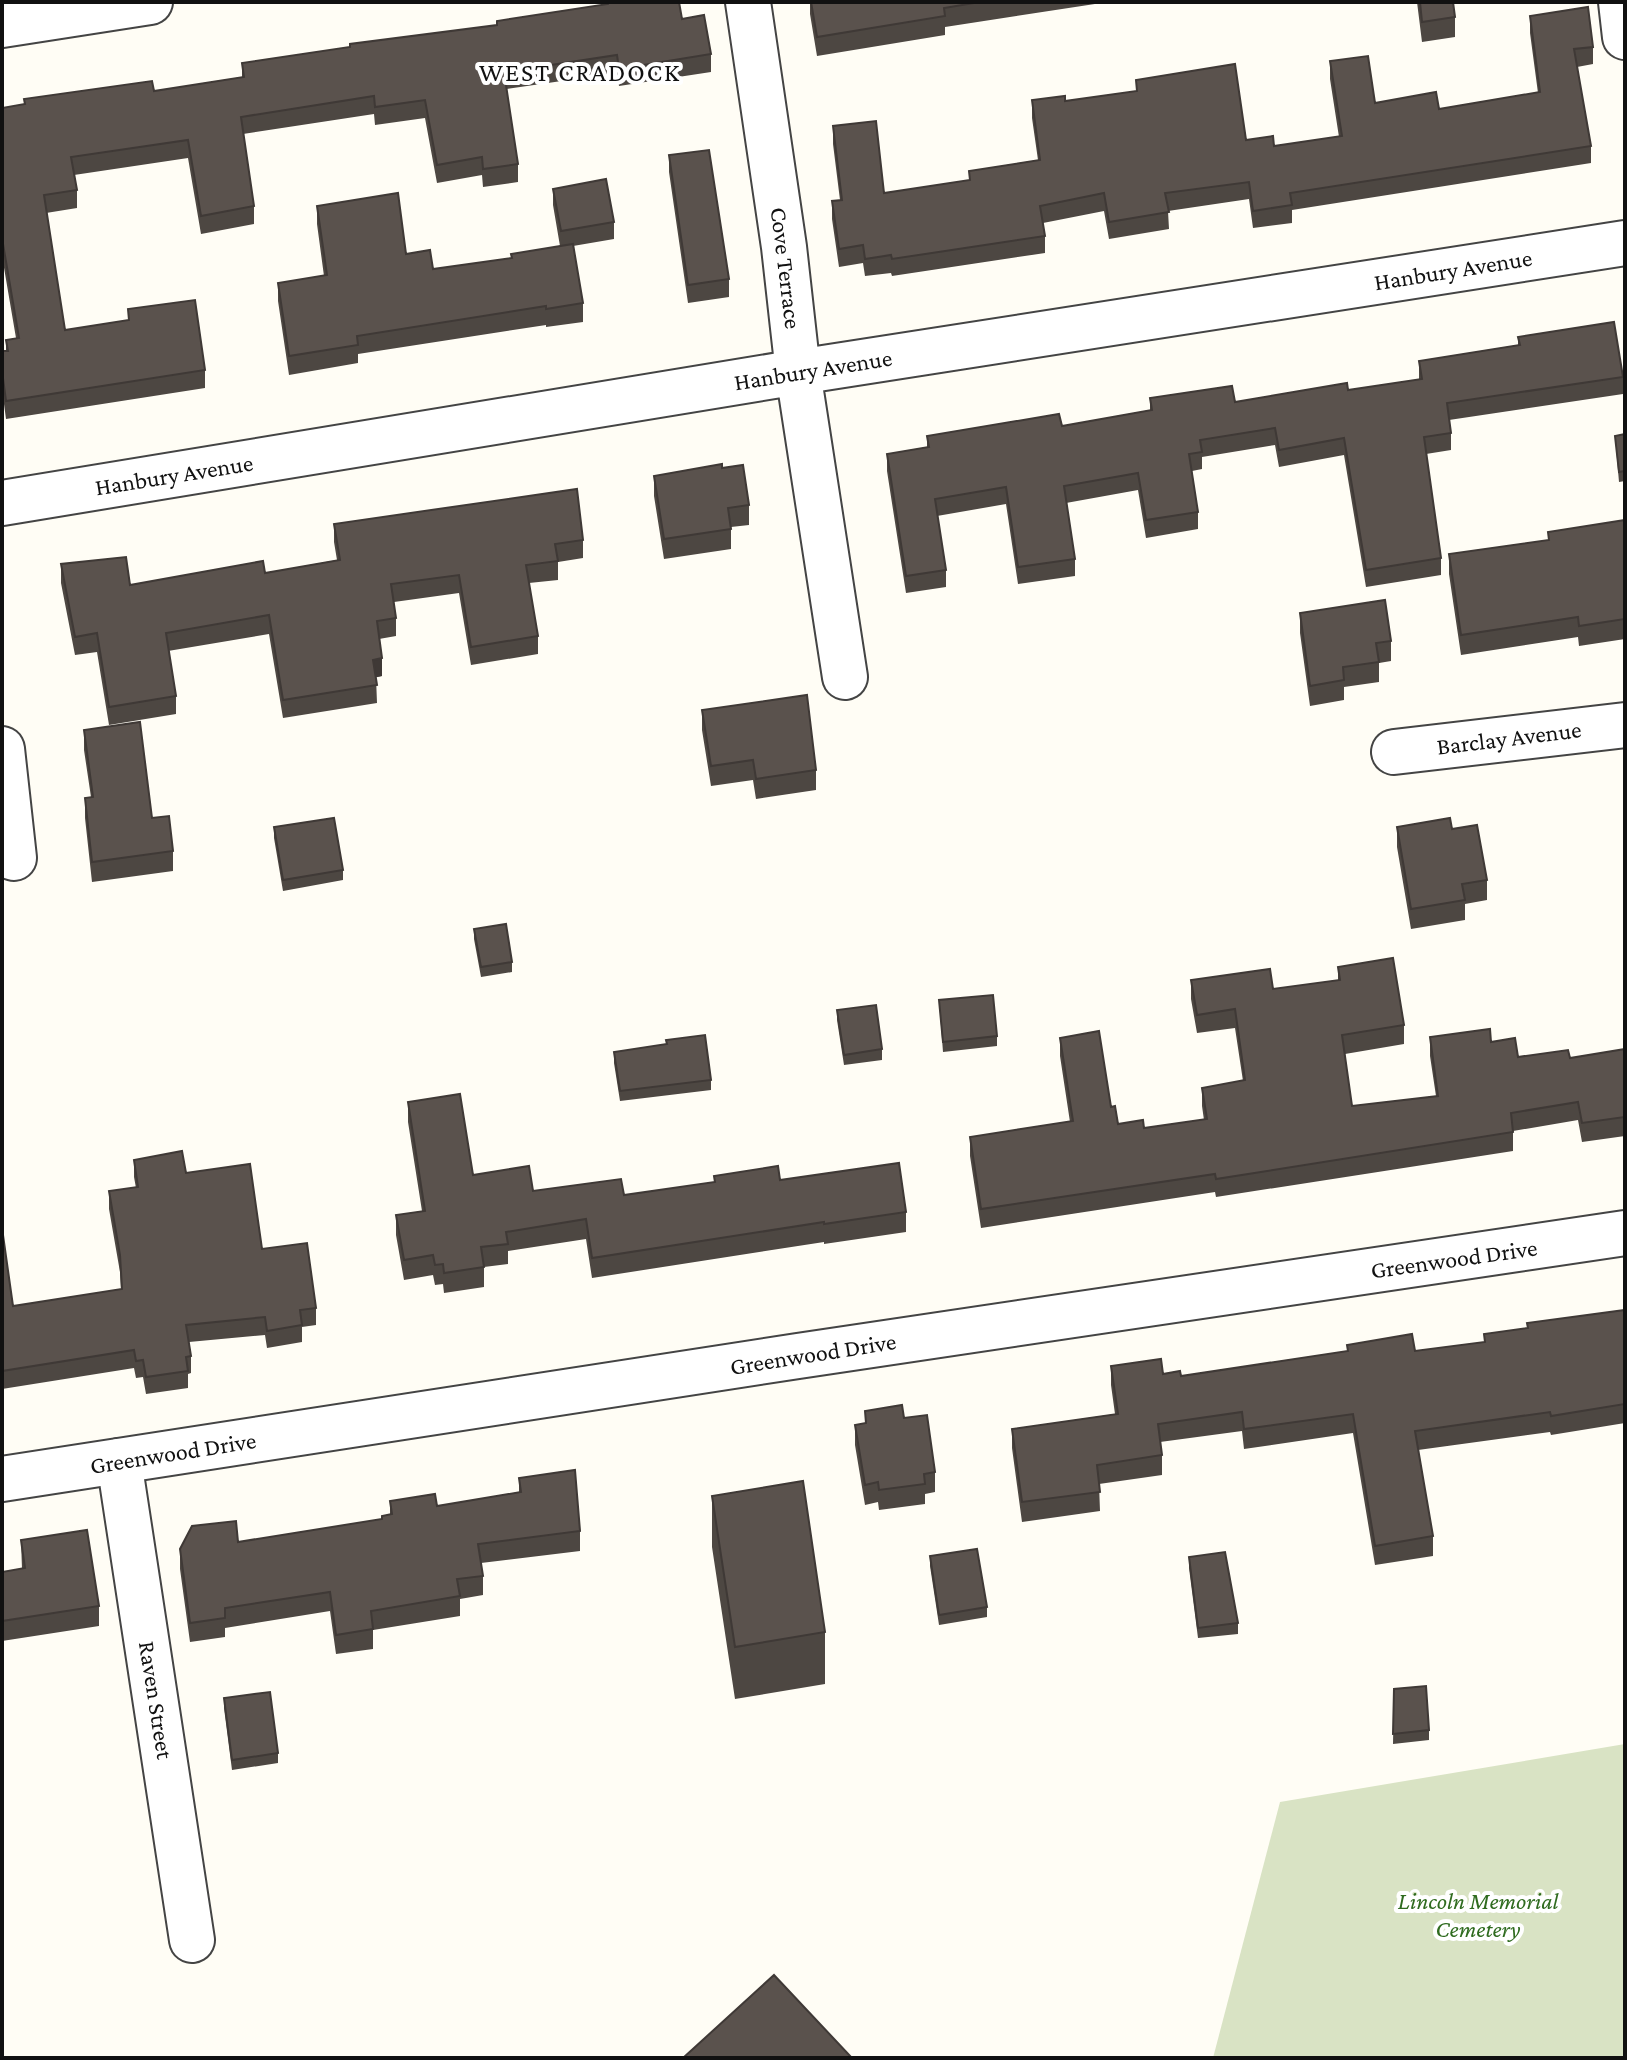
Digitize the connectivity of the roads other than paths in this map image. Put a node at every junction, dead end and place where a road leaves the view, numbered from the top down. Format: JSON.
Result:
{"nodes":[{"id":1,"x":150,"y":2,"type":"edge"},
{"id":2,"x":748,"y":2,"type":"edge"},
{"id":3,"x":1621,"y":2,"type":"edge"},
{"id":4,"x":2,"y":25,"type":"edge"},
{"id":5,"x":1625,"y":37,"type":"edge"},
{"id":6,"x":1625,"y":243,"type":"edge"},
{"id":7,"x":798,"y":372,"type":"junction"},
{"id":8,"x":2,"y":503,"type":"edge"},
{"id":9,"x":845,"y":677,"type":"dead end"},
{"id":10,"x":1625,"y":725,"type":"edge"},
{"id":11,"x":2,"y":749,"type":"edge"},
{"id":12,"x":1394,"y":752,"type":"dead end"},
{"id":13,"x":14,"y":858,"type":"dead end"},
{"id":14,"x":1625,"y":1233,"type":"edge"},
{"id":15,"x":119,"y":1461,"type":"junction"},
{"id":16,"x":2,"y":1479,"type":"edge"},
{"id":17,"x":192,"y":1940,"type":"dead end"}],
"edges":[{"from":1,"to":4,"type":"street"},
{"from":2,"to":7,"type":"street","name":"Cove Terrace"},
{"from":3,"to":5,"type":"street"},
{"from":6,"to":7,"type":"street","name":"Hanbury Avenue"},
{"from":7,"to":8,"type":"street","name":"Hanbury Avenue"},
{"from":7,"to":9,"type":"street","name":"Cove Terrace"},
{"from":10,"to":12,"type":"street","name":"Barclay Avenue"},
{"from":11,"to":13,"type":"street"},
{"from":14,"to":15,"type":"street","name":"Greenwood Drive"},
{"from":15,"to":16,"type":"street","name":"Greenwood Drive"},
{"from":15,"to":17,"type":"street","name":"Raven Street"}]}
